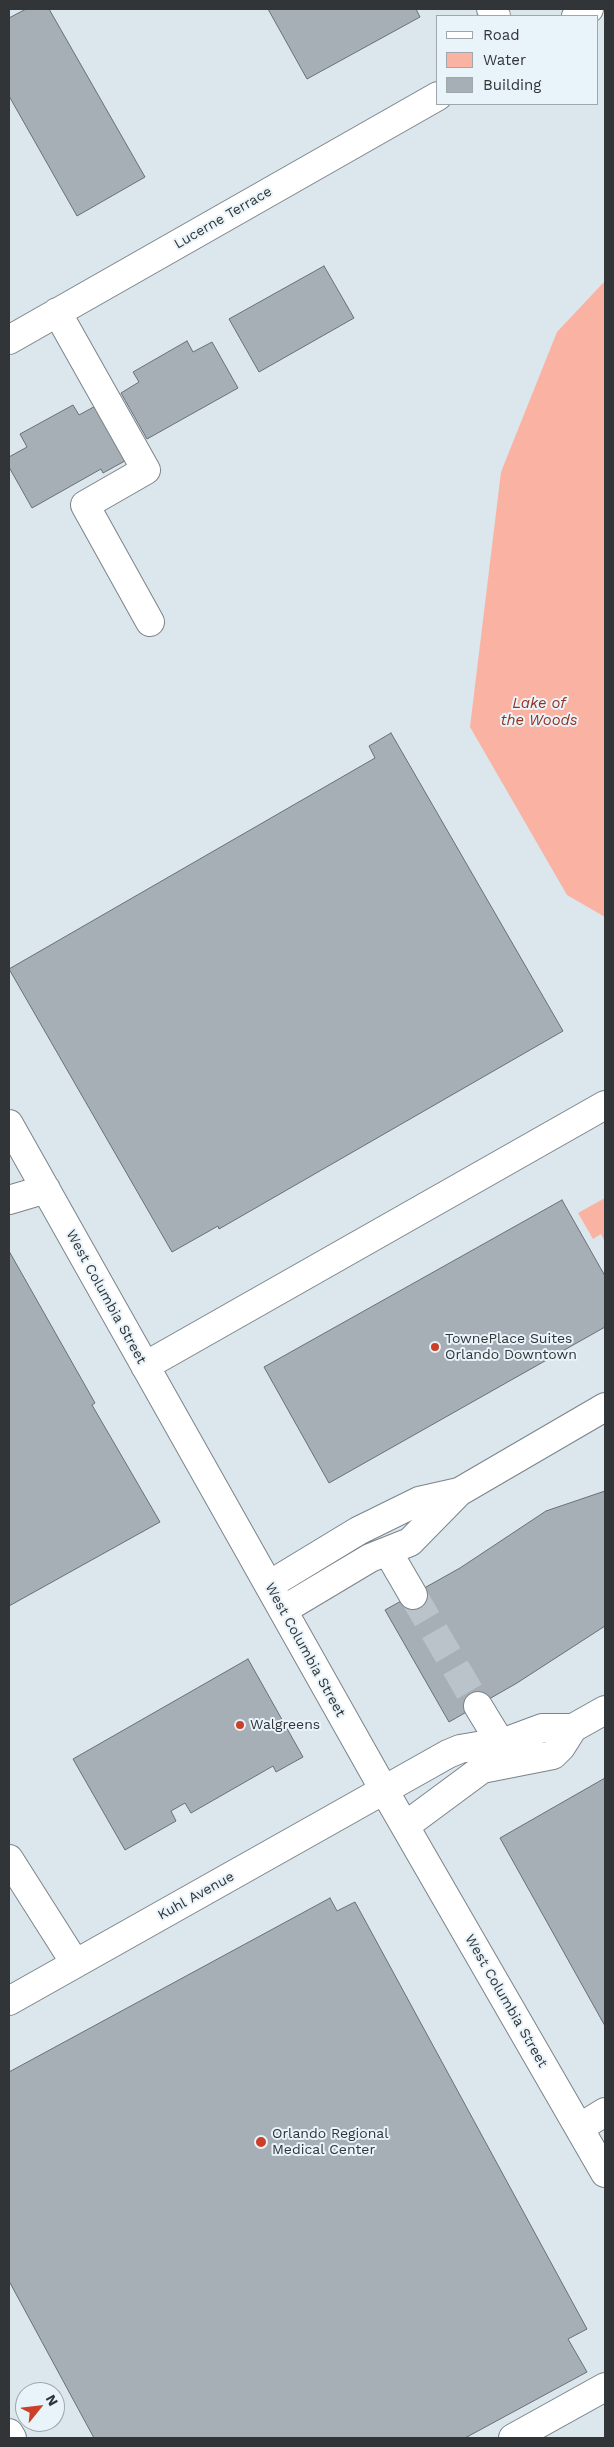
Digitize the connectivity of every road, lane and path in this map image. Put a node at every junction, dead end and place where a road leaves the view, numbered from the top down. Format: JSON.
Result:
{"nodes":[{"id":1,"x":589,"y":9,"type":"edge"},
{"id":2,"x":578,"y":15,"type":"edge"},
{"id":3,"x":436,"y":97,"type":"edge"},
{"id":4,"x":57,"y":312,"type":"junction"},
{"id":5,"x":9,"y":340,"type":"edge"},
{"id":6,"x":150,"y":622,"type":"dead end"},
{"id":7,"x":605,"y":1106,"type":"edge"},
{"id":8,"x":9,"y":1124,"type":"edge"},
{"id":9,"x":46,"y":1189,"type":"junction"},
{"id":10,"x":9,"y":1200,"type":"edge"},
{"id":11,"x":145,"y":1366,"type":"junction"},
{"id":12,"x":605,"y":1407,"type":"edge"},
{"id":13,"x":458,"y":1492,"type":"junction"},
{"id":14,"x":388,"y":1552,"type":"junction"},
{"id":15,"x":269,"y":1585,"type":"junction"},
{"id":16,"x":413,"y":1595,"type":"tunnel mouth"},
{"id":17,"x":283,"y":1610,"type":"junction"},
{"id":18,"x":478,"y":1706,"type":"tunnel mouth"},
{"id":19,"x":605,"y":1710,"type":"edge"},
{"id":20,"x":572,"y":1728,"type":"junction"},
{"id":21,"x":500,"y":1742,"type":"junction"},
{"id":22,"x":384,"y":1790,"type":"junction"},
{"id":23,"x":405,"y":1826,"type":"junction"},
{"id":24,"x":9,"y":1859,"type":"edge"},
{"id":25,"x":75,"y":1964,"type":"junction"},
{"id":26,"x":9,"y":2001,"type":"edge"},
{"id":27,"x":605,"y":2112,"type":"edge"},
{"id":28,"x":580,"y":2128,"type":"junction"},
{"id":29,"x":605,"y":2173,"type":"edge"},
{"id":30,"x":601,"y":2389,"type":"edge"},
{"id":31,"x":9,"y":2433,"type":"edge"},
{"id":32,"x":12,"y":2438,"type":"edge"},
{"id":33,"x":513,"y":2438,"type":"edge"}],
"edges":[{"from":1,"to":2,"type":"street"},
{"from":3,"to":4,"type":"street","name":"Lucerne Terrace"},
{"from":4,"to":5,"type":"street","name":"Lucerne Terrace"},
{"from":4,"to":6,"type":"street"},
{"from":7,"to":11,"type":"street"},
{"from":8,"to":9,"type":"street","name":"West Columbia Street"},
{"from":9,"to":10,"type":"street"},
{"from":9,"to":11,"type":"street","name":"West Columbia Street"},
{"from":11,"to":15,"type":"street","name":"West Columbia Street"},
{"from":12,"to":13,"type":"street"},
{"from":13,"to":14,"type":"street"},
{"from":13,"to":15,"type":"street"},
{"from":14,"to":16,"type":"street"},
{"from":14,"to":17,"type":"street"},
{"from":15,"to":17,"type":"street","name":"West Columbia Street"},
{"from":17,"to":22,"type":"street","name":"West Columbia Street"},
{"from":18,"to":21,"type":"street"},
{"from":19,"to":20,"type":"street"},
{"from":20,"to":21,"type":"street","name":"Kuhl Avenue"},
{"from":20,"to":23,"type":"street"},
{"from":21,"to":22,"type":"street","name":"Kuhl Avenue"},
{"from":22,"to":23,"type":"street","name":"West Columbia Street"},
{"from":22,"to":25,"type":"street","name":"Kuhl Avenue"},
{"from":23,"to":28,"type":"street","name":"West Columbia Street"},
{"from":24,"to":25,"type":"street"},
{"from":25,"to":26,"type":"street","name":"Kuhl Avenue"},
{"from":27,"to":28,"type":"street"},
{"from":28,"to":29,"type":"street","name":"West Columbia Street"},
{"from":30,"to":33,"type":"street"},
{"from":31,"to":32,"type":"street"}]}
